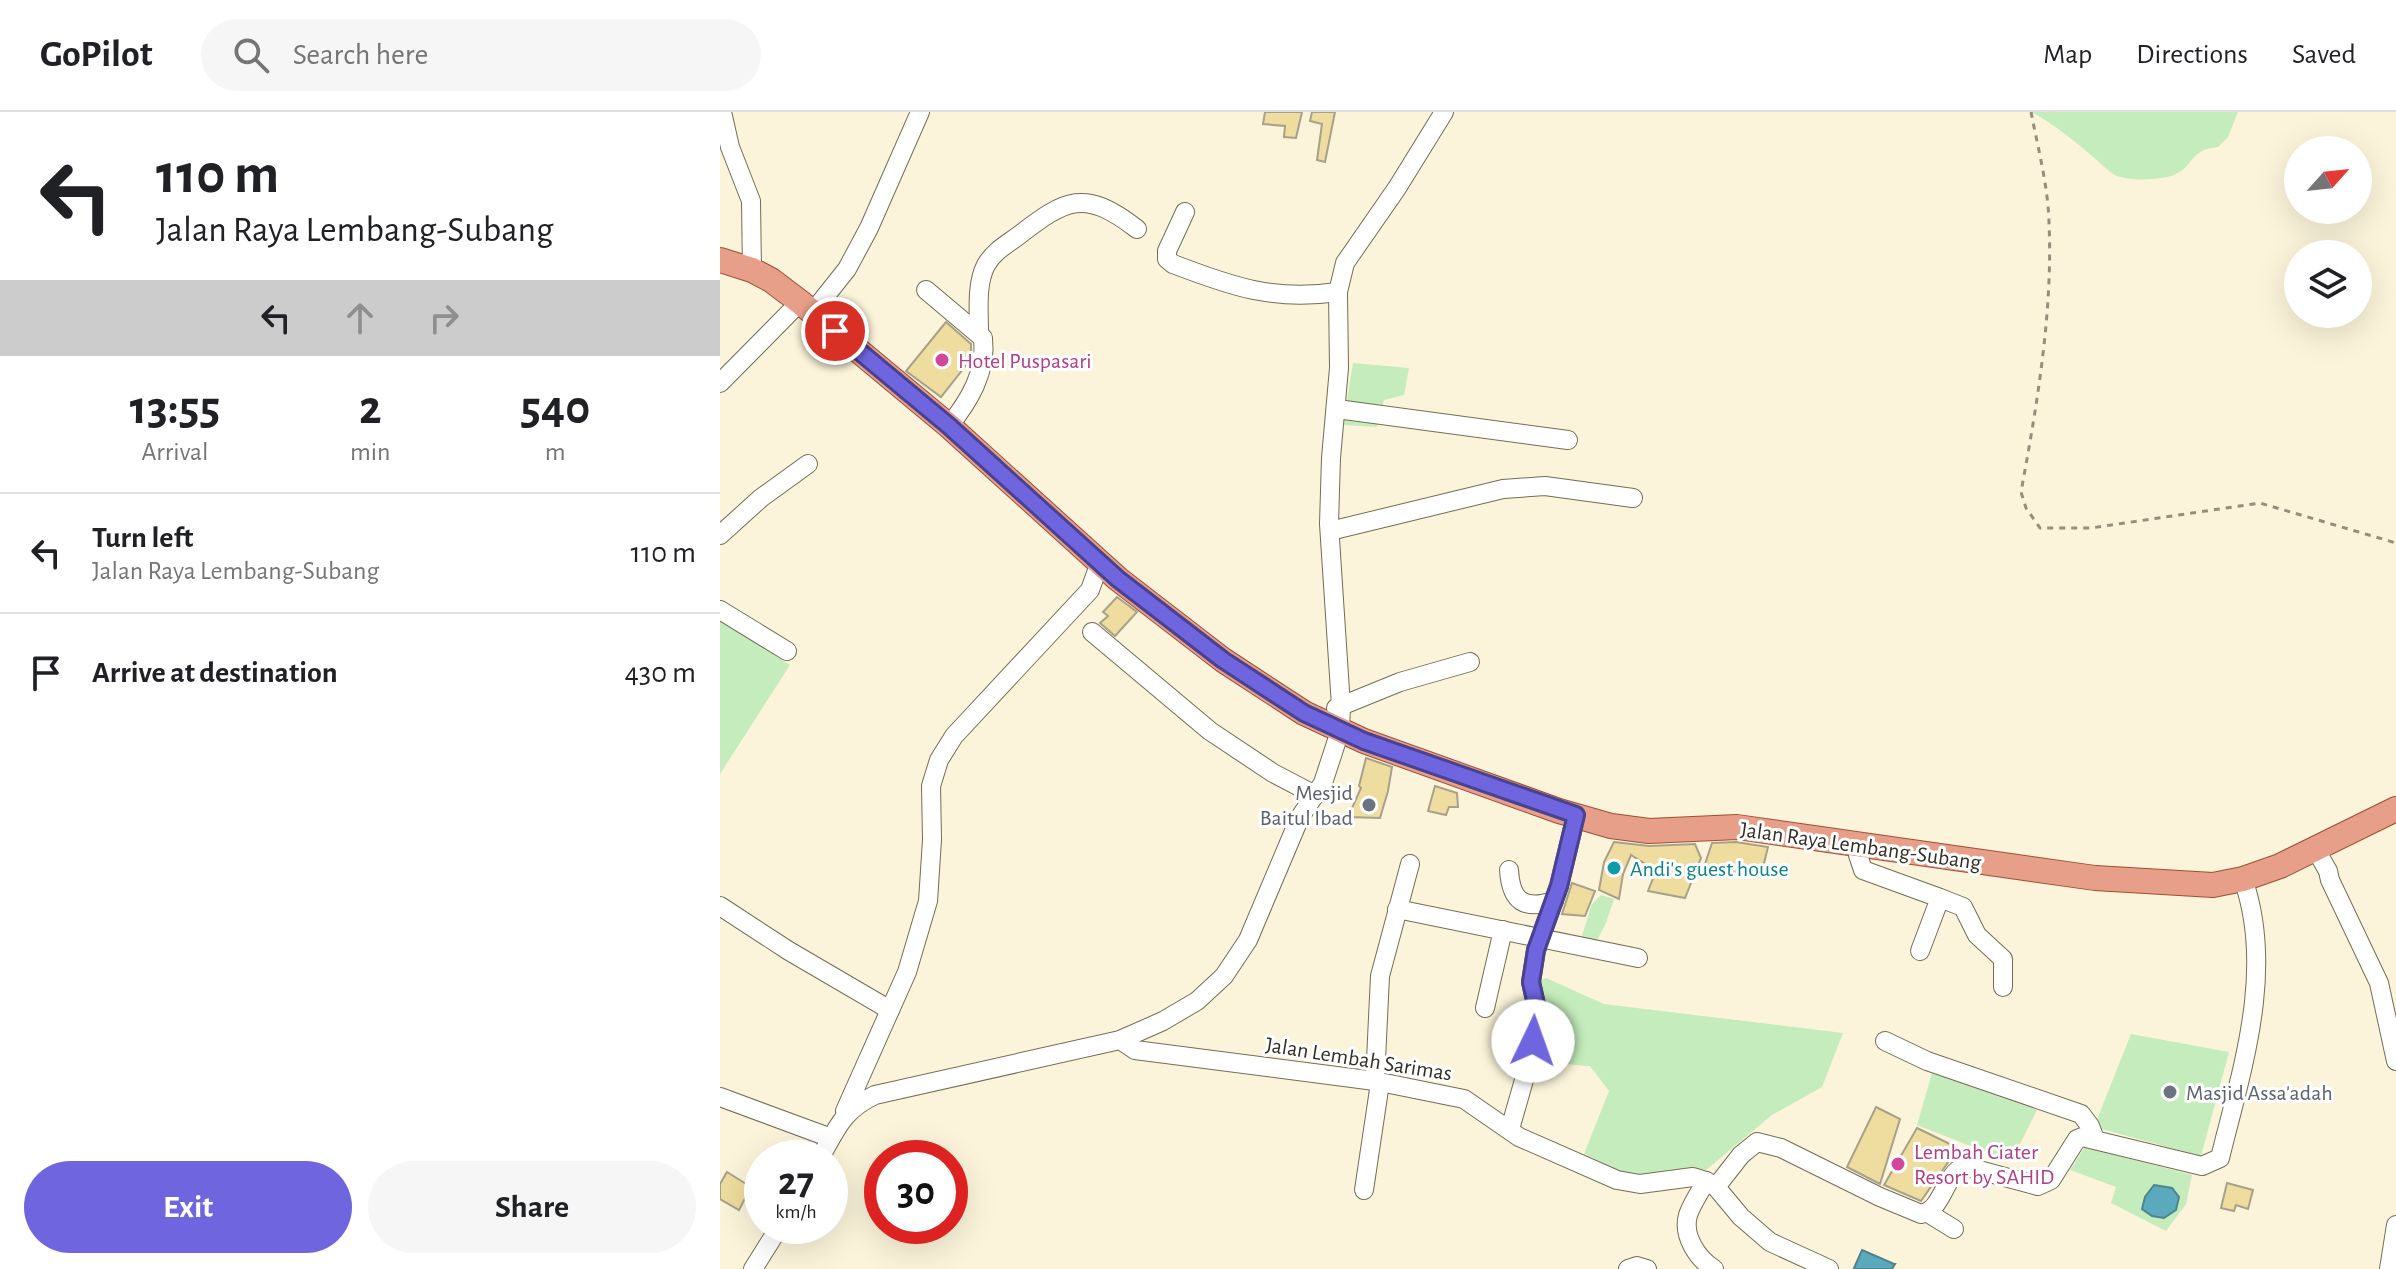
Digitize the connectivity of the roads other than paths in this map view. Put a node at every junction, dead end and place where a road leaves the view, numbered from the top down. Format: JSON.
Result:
{"nodes":[{"id":1,"x":722,"y":112,"type":"edge"},
{"id":2,"x":920,"y":112,"type":"edge"},
{"id":3,"x":1444,"y":112,"type":"edge"},
{"id":4,"x":1185,"y":212,"type":"dead end"},
{"id":5,"x":1137,"y":229,"type":"dead end"},
{"id":6,"x":720,"y":260,"type":"edge"},
{"id":7,"x":752,"y":270,"type":"junction"},
{"id":8,"x":926,"y":290,"type":"dead end"},
{"id":9,"x":1338,"y":292,"type":"junction"},
{"id":10,"x":806,"y":307,"type":"junction"},
{"id":11,"x":979,"y":332,"type":"junction"},
{"id":12,"x":720,"y":383,"type":"edge"},
{"id":13,"x":1337,"y":409,"type":"junction"},
{"id":14,"x":949,"y":426,"type":"junction"},
{"id":15,"x":1568,"y":440,"type":"dead end"},
{"id":16,"x":808,"y":464,"type":"dead end"},
{"id":17,"x":1633,"y":498,"type":"dead end"},
{"id":18,"x":1330,"y":531,"type":"junction"},
{"id":19,"x":720,"y":535,"type":"edge"},
{"id":20,"x":1109,"y":571,"type":"junction"},
{"id":21,"x":720,"y":610,"type":"edge"},
{"id":22,"x":1092,"y":632,"type":"dead end"},
{"id":23,"x":787,"y":651,"type":"dead end"},
{"id":24,"x":1470,"y":662,"type":"dead end"},
{"id":25,"x":1337,"y":714,"type":"junction"},
{"id":26,"x":1309,"y":798,"type":"junction"},
{"id":27,"x":2396,"y":809,"type":"edge"},
{"id":28,"x":1576,"y":815,"type":"junction"},
{"id":29,"x":1860,"y":844,"type":"junction"},
{"id":30,"x":2316,"y":850,"type":"junction"},
{"id":31,"x":1410,"y":864,"type":"dead end"},
{"id":32,"x":1509,"y":870,"type":"dead end"},
{"id":33,"x":2243,"y":879,"type":"junction"},
{"id":34,"x":1940,"y":898,"type":"junction"},
{"id":35,"x":1554,"y":901,"type":"junction"},
{"id":36,"x":720,"y":906,"type":"edge"},
{"id":37,"x":1397,"y":909,"type":"junction"},
{"id":38,"x":1503,"y":930,"type":"junction"},
{"id":39,"x":1541,"y":938,"type":"junction"},
{"id":40,"x":1920,"y":951,"type":"dead end"},
{"id":41,"x":1638,"y":958,"type":"dead end"},
{"id":42,"x":2003,"y":987,"type":"dead end"},
{"id":43,"x":1485,"y":1008,"type":"dead end"},
{"id":44,"x":890,"y":1010,"type":"junction"},
{"id":45,"x":1120,"y":1040,"type":"junction"},
{"id":46,"x":1885,"y":1041,"type":"dead end"},
{"id":47,"x":2396,"y":1061,"type":"edge"},
{"id":48,"x":1377,"y":1082,"type":"junction"},
{"id":49,"x":720,"y":1097,"type":"edge"},
{"id":50,"x":843,"y":1117,"type":"junction"},
{"id":51,"x":1510,"y":1129,"type":"junction"},
{"id":52,"x":831,"y":1138,"type":"joint"},
{"id":53,"x":2095,"y":1139,"type":"junction"},
{"id":54,"x":1711,"y":1184,"type":"junction"},
{"id":55,"x":1364,"y":1190,"type":"dead end"},
{"id":56,"x":1928,"y":1213,"type":"junction"},
{"id":57,"x":2396,"y":1225,"type":"edge"},
{"id":58,"x":1954,"y":1229,"type":"dead end"},
{"id":59,"x":769,"y":1244,"type":"edge"},
{"id":60,"x":1705,"y":1266,"type":"edge"},
{"id":61,"x":753,"y":1269,"type":"edge"},
{"id":62,"x":1628,"y":1269,"type":"edge"},
{"id":63,"x":1647,"y":1269,"type":"edge"},
{"id":64,"x":1829,"y":1269,"type":"edge"},
{"id":65,"x":2389,"y":1269,"type":"edge"}],
"edges":[{"from":1,"to":7,"type":"street"},
{"from":2,"to":10,"type":"street"},
{"from":3,"to":9,"type":"street"},
{"from":4,"to":9,"type":"street"},
{"from":5,"to":11,"type":"street"},
{"from":6,"to":7,"type":"main road","name":"Jalan Raya Lembang-Subang"},
{"from":7,"to":10,"type":"main road","name":"Jalan Raya Lembang-Subang"},
{"from":8,"to":11,"type":"street"},
{"from":9,"to":13,"type":"street"},
{"from":10,"to":12,"type":"street"},
{"from":10,"to":14,"type":"main road","name":"Jalan Raya Lembang-Subang"},
{"from":11,"to":14,"type":"street"},
{"from":13,"to":15,"type":"street"},
{"from":13,"to":18,"type":"street"},
{"from":14,"to":20,"type":"main road","name":"Jalan Raya Lembang-Subang"},
{"from":16,"to":19,"type":"street"},
{"from":17,"to":18,"type":"street"},
{"from":18,"to":25,"type":"street"},
{"from":20,"to":25,"type":"main road","name":"Jalan Raya Lembang-Subang"},
{"from":20,"to":44,"type":"street"},
{"from":21,"to":23,"type":"street"},
{"from":22,"to":26,"type":"street"},
{"from":24,"to":25,"type":"street"},
{"from":25,"to":26,"type":"street"},
{"from":25,"to":28,"type":"main road","name":"Jalan Raya Lembang-Subang"},
{"from":26,"to":45,"type":"street"},
{"from":27,"to":30,"type":"main road","name":"Jalan Raya Lembang-Subang"},
{"from":28,"to":29,"type":"main road","name":"Jalan Raya Lembang-Subang"},
{"from":28,"to":35,"type":"street"},
{"from":29,"to":33,"type":"main road","name":"Jalan Raya Lembang-Subang"},
{"from":29,"to":34,"type":"street"},
{"from":30,"to":33,"type":"main road","name":"Jalan Raya Lembang-Subang"},
{"from":30,"to":47,"type":"street"},
{"from":31,"to":37,"type":"street"},
{"from":32,"to":35,"type":"street"},
{"from":33,"to":53,"type":"street"},
{"from":34,"to":40,"type":"street"},
{"from":34,"to":42,"type":"street"},
{"from":35,"to":39,"type":"street"},
{"from":36,"to":44,"type":"street"},
{"from":37,"to":38,"type":"street"},
{"from":37,"to":48,"type":"street"},
{"from":38,"to":39,"type":"street"},
{"from":38,"to":43,"type":"street"},
{"from":39,"to":41,"type":"street"},
{"from":39,"to":51,"type":"street"},
{"from":44,"to":50,"type":"street"},
{"from":45,"to":48,"type":"street","name":"Jalan Lembah Sarimas"},
{"from":45,"to":50,"type":"street"},
{"from":46,"to":53,"type":"street"},
{"from":48,"to":51,"type":"street","name":"Jalan Lembah Sarimas"},
{"from":48,"to":55,"type":"street"},
{"from":49,"to":52,"type":"street"},
{"from":50,"to":52,"type":"street"},
{"from":51,"to":54,"type":"street","name":"Jalan Lembah Sarimas"},
{"from":53,"to":56,"type":"street"},
{"from":54,"to":56,"type":"street"},
{"from":54,"to":60,"type":"street"},
{"from":54,"to":64,"type":"street"},
{"from":56,"to":58,"type":"street"},
{"from":57,"to":65,"type":"street"},
{"from":59,"to":61,"type":"street"},
{"from":62,"to":63,"type":"street"}]}
